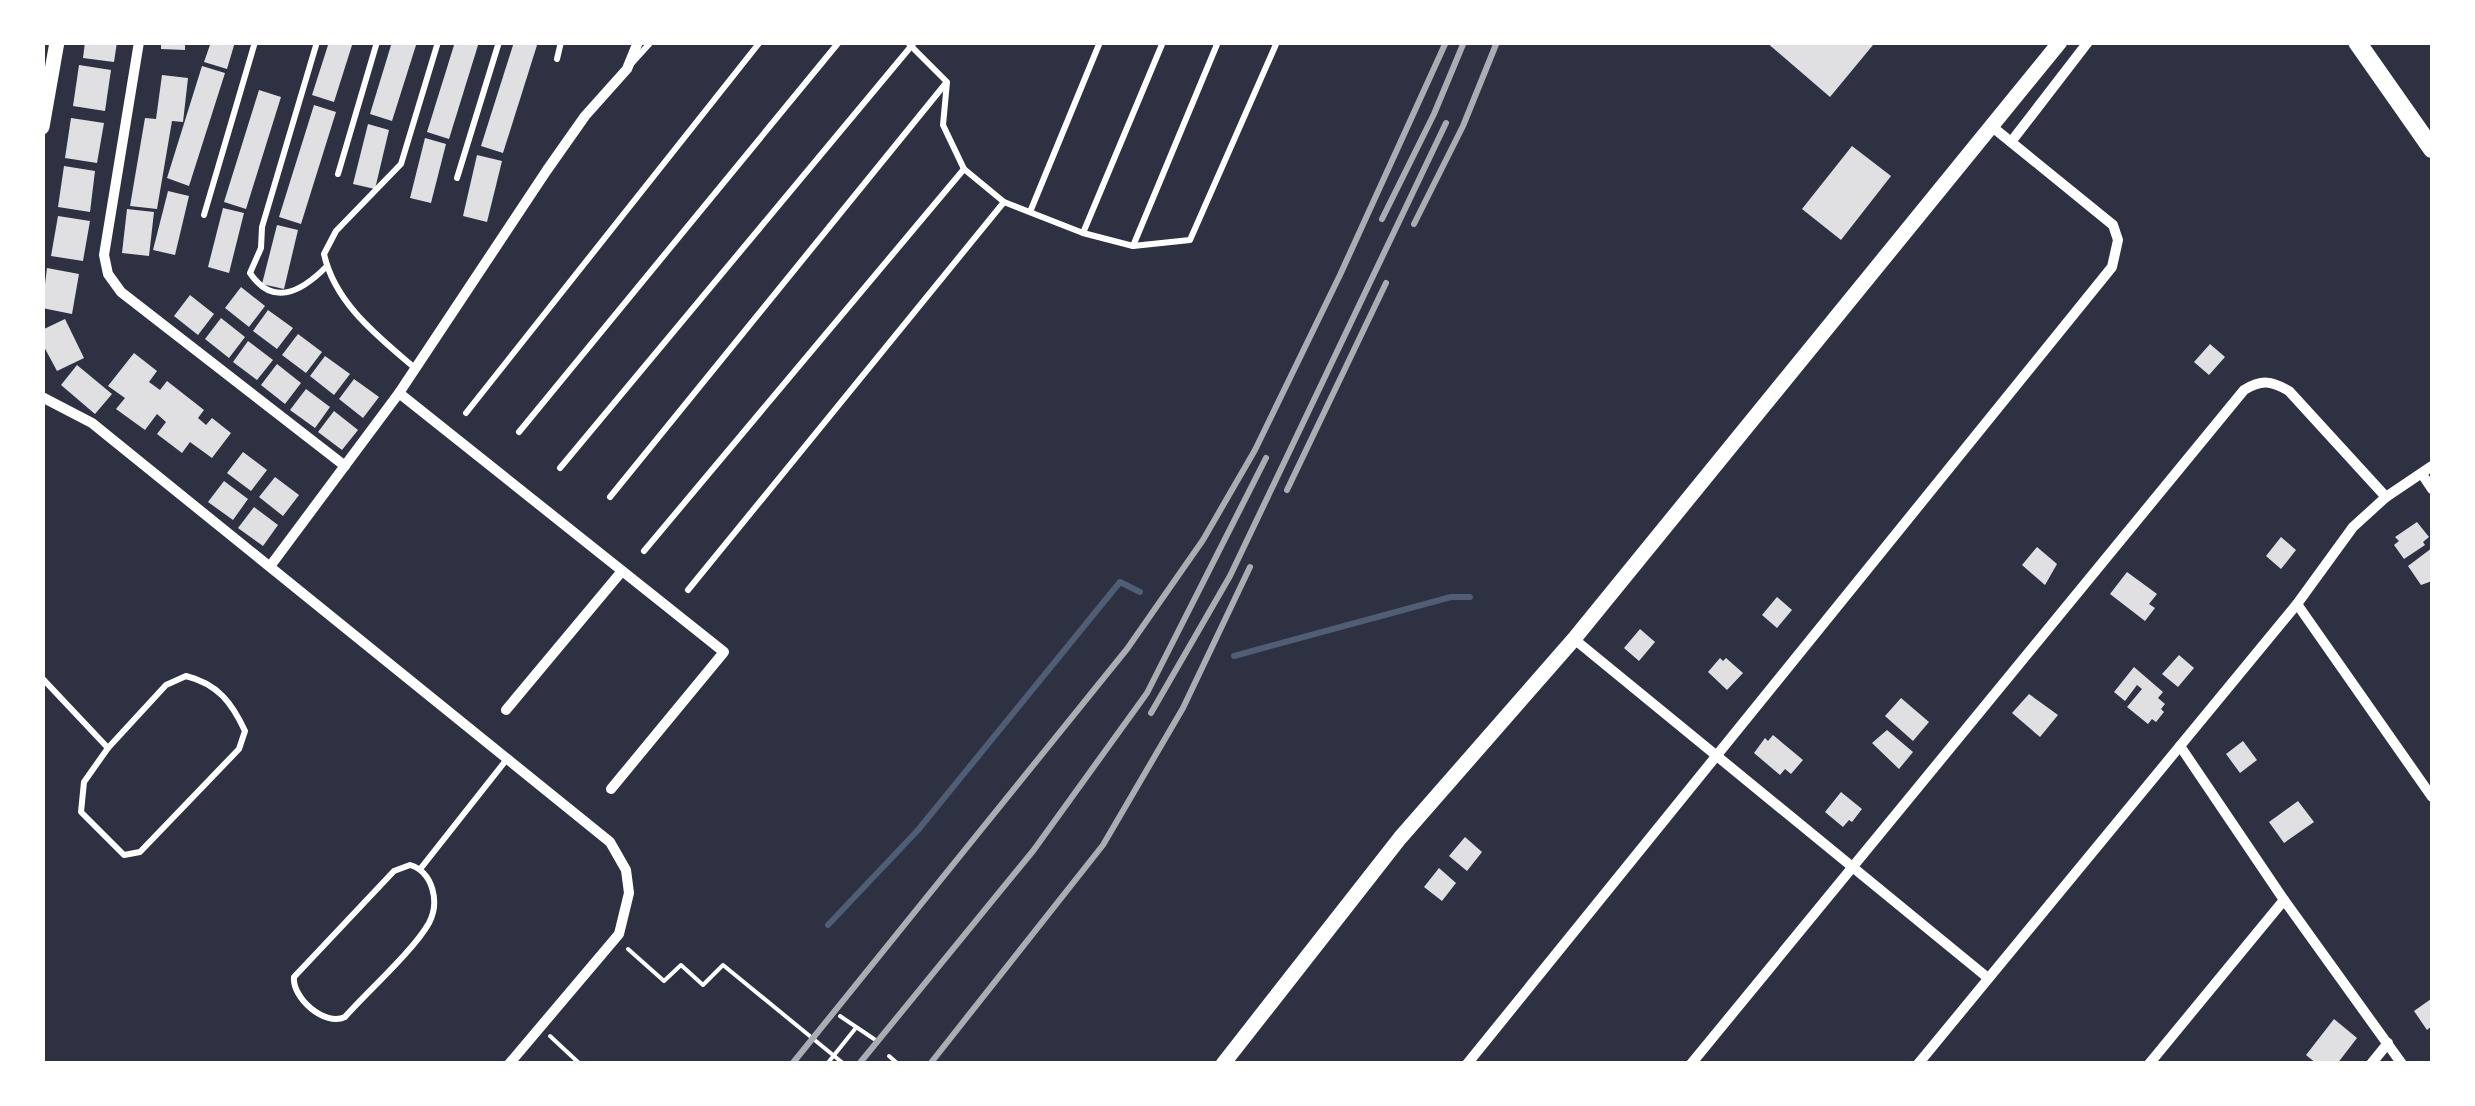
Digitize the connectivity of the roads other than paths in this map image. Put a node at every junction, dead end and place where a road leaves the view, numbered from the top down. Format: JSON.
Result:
{"nodes":[{"id":1,"x":57,"y":42,"type":"edge"},
{"id":2,"x":138,"y":42,"type":"edge"},
{"id":3,"x":255,"y":42,"type":"edge"},
{"id":4,"x":317,"y":42,"type":"edge"},
{"id":5,"x":377,"y":42,"type":"edge"},
{"id":6,"x":438,"y":42,"type":"edge"},
{"id":7,"x":499,"y":42,"type":"edge"},
{"id":8,"x":561,"y":42,"type":"edge"},
{"id":9,"x":638,"y":42,"type":"edge"},
{"id":10,"x":652,"y":42,"type":"edge"},
{"id":11,"x":760,"y":42,"type":"edge"},
{"id":12,"x":840,"y":42,"type":"edge"},
{"id":13,"x":1100,"y":42,"type":"edge"},
{"id":14,"x":1162,"y":42,"type":"edge"},
{"id":15,"x":1218,"y":42,"type":"edge"},
{"id":16,"x":1277,"y":42,"type":"edge"},
{"id":17,"x":2060,"y":42,"type":"edge"},
{"id":18,"x":2088,"y":42,"type":"edge"},
{"id":19,"x":2357,"y":42,"type":"edge"},
{"id":20,"x":911,"y":44,"type":"edge"},
{"id":21,"x":557,"y":59,"type":"dead end"},
{"id":22,"x":626,"y":69,"type":"junction"},
{"id":23,"x":947,"y":82,"type":"junction"},
{"id":24,"x":43,"y":121,"type":"edge"},
{"id":25,"x":1990,"y":125,"type":"junction"},
{"id":26,"x":2430,"y":141,"type":"edge"},
{"id":27,"x":2011,"y":142,"type":"junction"},
{"id":28,"x":964,"y":168,"type":"junction"},
{"id":29,"x":338,"y":174,"type":"dead end"},
{"id":30,"x":457,"y":178,"type":"dead end"},
{"id":31,"x":1004,"y":202,"type":"junction"},
{"id":32,"x":1030,"y":212,"type":"junction"},
{"id":33,"x":204,"y":214,"type":"dead end"},
{"id":34,"x":1083,"y":233,"type":"junction"},
{"id":35,"x":1132,"y":246,"type":"junction"},
{"id":36,"x":326,"y":266,"type":"junction"},
{"id":37,"x":416,"y":369,"type":"junction"},
{"id":38,"x":399,"y":394,"type":"junction"},
{"id":39,"x":42,"y":397,"type":"edge"},
{"id":40,"x":466,"y":412,"type":"dead end"},
{"id":41,"x":519,"y":432,"type":"dead end"},
{"id":42,"x":346,"y":466,"type":"junction"},
{"id":43,"x":2432,"y":466,"type":"edge"},
{"id":44,"x":560,"y":468,"type":"dead end"},
{"id":45,"x":2422,"y":474,"type":"junction"},
{"id":46,"x":2432,"y":489,"type":"edge"},
{"id":47,"x":2386,"y":497,"type":"junction"},
{"id":48,"x":610,"y":498,"type":"dead end"},
{"id":49,"x":644,"y":551,"type":"dead end"},
{"id":50,"x":272,"y":565,"type":"junction"},
{"id":51,"x":622,"y":571,"type":"junction"},
{"id":52,"x":688,"y":590,"type":"dead end"},
{"id":53,"x":2297,"y":604,"type":"junction"},
{"id":54,"x":1574,"y":639,"type":"junction"},
{"id":55,"x":42,"y":678,"type":"edge"},
{"id":56,"x":506,"y":710,"type":"dead end"},
{"id":57,"x":2180,"y":746,"type":"junction"},
{"id":58,"x":108,"y":748,"type":"junction"},
{"id":59,"x":1715,"y":755,"type":"junction"},
{"id":60,"x":508,"y":757,"type":"junction"},
{"id":61,"x":610,"y":789,"type":"dead end"},
{"id":62,"x":2432,"y":797,"type":"edge"},
{"id":63,"x":1853,"y":866,"type":"junction"},
{"id":64,"x":421,"y":868,"type":"junction"},
{"id":65,"x":2284,"y":900,"type":"junction"},
{"id":66,"x":1988,"y":978,"type":"junction"},
{"id":67,"x":2388,"y":1044,"type":"junction"},
{"id":68,"x":508,"y":1064,"type":"edge"},
{"id":69,"x":1224,"y":1064,"type":"edge"},
{"id":70,"x":1467,"y":1064,"type":"edge"},
{"id":71,"x":1691,"y":1064,"type":"edge"},
{"id":72,"x":1918,"y":1064,"type":"edge"},
{"id":73,"x":2149,"y":1064,"type":"edge"},
{"id":74,"x":2371,"y":1064,"type":"edge"},
{"id":75,"x":2402,"y":1064,"type":"edge"}],
"edges":[{"from":1,"to":24,"type":"street"},
{"from":2,"to":42,"type":"street"},
{"from":3,"to":33,"type":"lane"},
{"from":4,"to":36,"type":"lane"},
{"from":5,"to":29,"type":"lane"},
{"from":6,"to":36,"type":"lane"},
{"from":7,"to":30,"type":"lane"},
{"from":8,"to":21,"type":"lane"},
{"from":9,"to":22,"type":"street"},
{"from":10,"to":22,"type":"lane"},
{"from":11,"to":40,"type":"lane"},
{"from":12,"to":41,"type":"lane"},
{"from":13,"to":32,"type":"lane"},
{"from":14,"to":34,"type":"lane"},
{"from":15,"to":35,"type":"lane"},
{"from":16,"to":35,"type":"lane"},
{"from":17,"to":25,"type":"street"},
{"from":18,"to":27,"type":"street"},
{"from":19,"to":26,"type":"main road"},
{"from":20,"to":23,"type":"lane"},
{"from":20,"to":44,"type":"lane"},
{"from":22,"to":37,"type":"street"},
{"from":23,"to":28,"type":"lane"},
{"from":23,"to":48,"type":"lane"},
{"from":25,"to":27,"type":"street"},
{"from":25,"to":54,"type":"street"},
{"from":27,"to":59,"type":"street"},
{"from":28,"to":31,"type":"lane"},
{"from":28,"to":49,"type":"lane"},
{"from":31,"to":32,"type":"lane"},
{"from":31,"to":52,"type":"lane"},
{"from":32,"to":34,"type":"lane"},
{"from":34,"to":35,"type":"lane"},
{"from":36,"to":37,"type":"lane"},
{"from":37,"to":38,"type":"street"},
{"from":38,"to":42,"type":"street"},
{"from":38,"to":51,"type":"street"},
{"from":39,"to":50,"type":"street"},
{"from":42,"to":50,"type":"street"},
{"from":43,"to":45,"type":"street"},
{"from":45,"to":46,"type":"street"},
{"from":45,"to":47,"type":"street"},
{"from":47,"to":53,"type":"street"},
{"from":47,"to":63,"type":"street"},
{"from":50,"to":60,"type":"street"},
{"from":51,"to":56,"type":"street"},
{"from":51,"to":61,"type":"street"},
{"from":53,"to":57,"type":"street"},
{"from":53,"to":62,"type":"street"},
{"from":54,"to":59,"type":"street"},
{"from":54,"to":69,"type":"street"},
{"from":55,"to":58,"type":"lane"},
{"from":57,"to":65,"type":"street"},
{"from":57,"to":66,"type":"street"},
{"from":58,"to":58,"type":"lane"},
{"from":59,"to":63,"type":"street"},
{"from":59,"to":70,"type":"street"},
{"from":60,"to":64,"type":"lane"},
{"from":60,"to":68,"type":"street"},
{"from":63,"to":66,"type":"street"},
{"from":63,"to":71,"type":"street"},
{"from":64,"to":64,"type":"lane"},
{"from":65,"to":67,"type":"street"},
{"from":65,"to":73,"type":"street"},
{"from":66,"to":72,"type":"street"},
{"from":67,"to":74,"type":"street"},
{"from":67,"to":75,"type":"street"}]}
